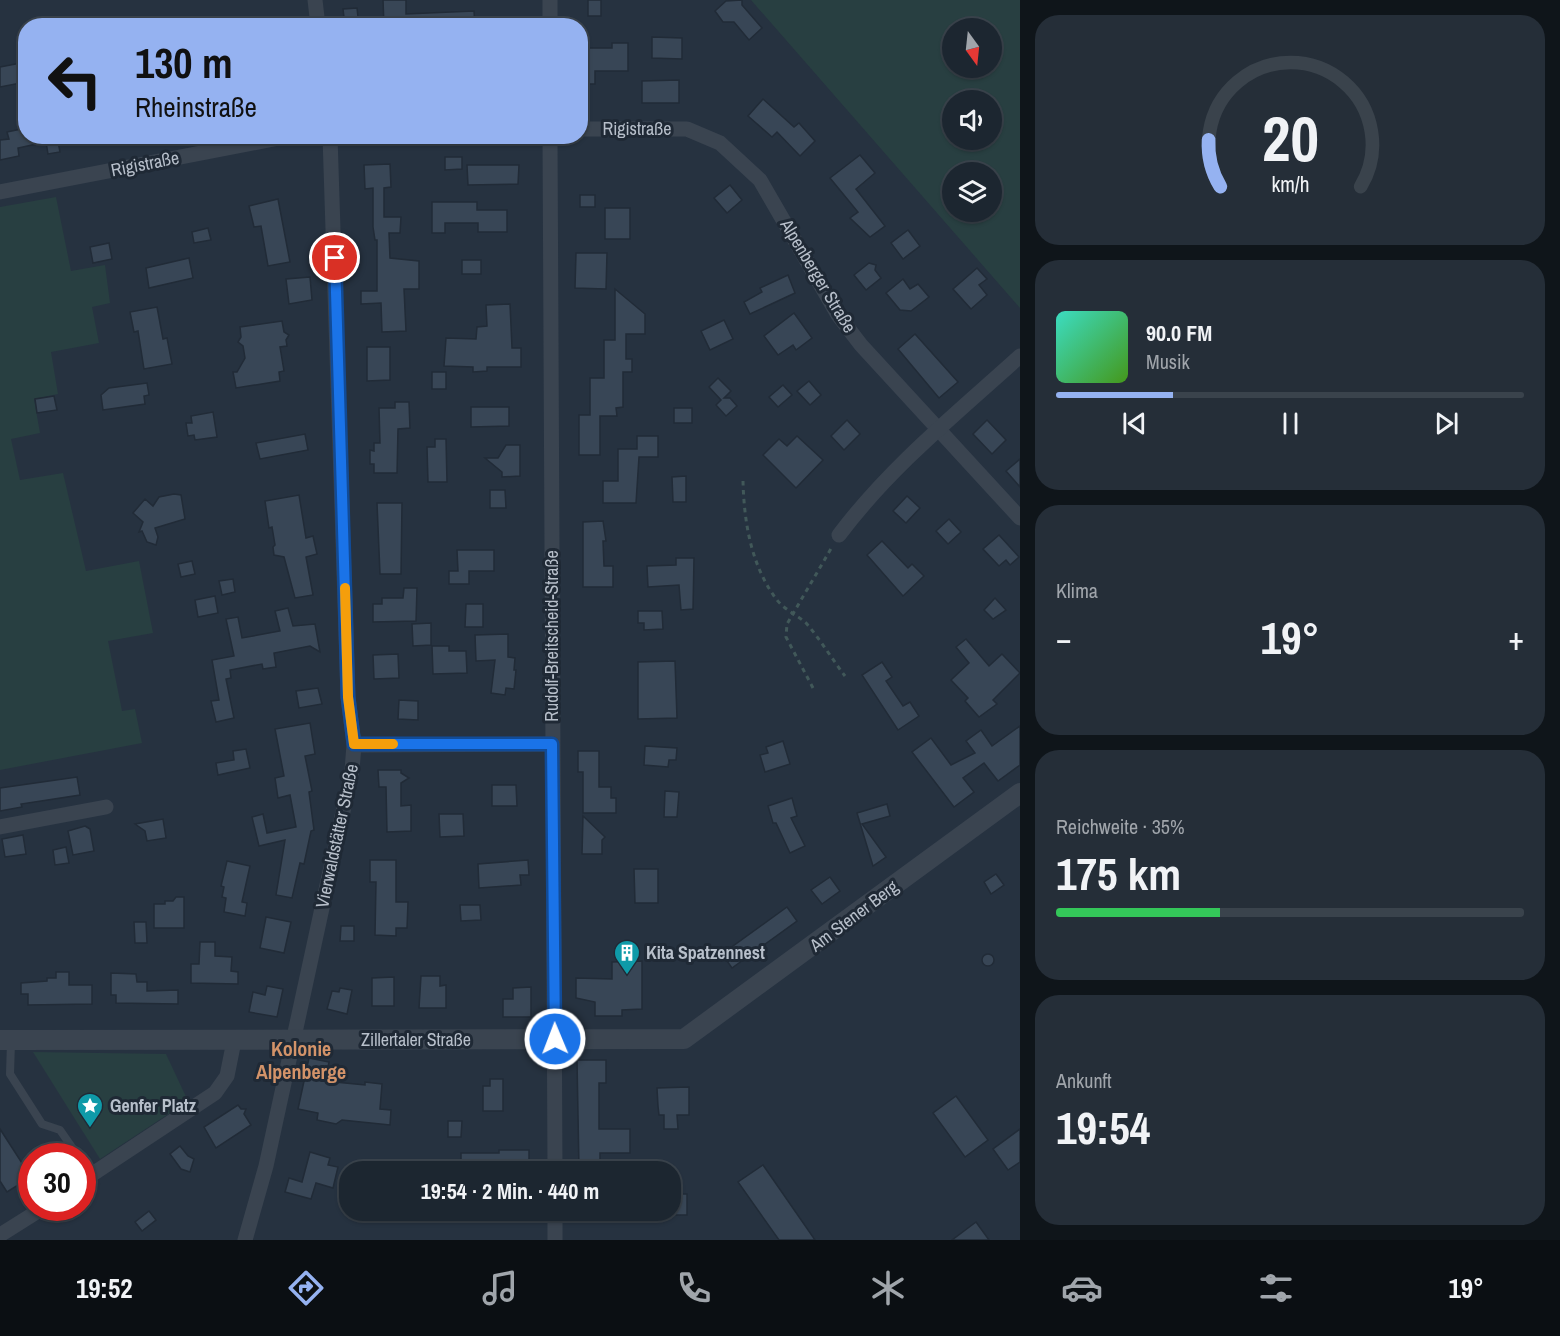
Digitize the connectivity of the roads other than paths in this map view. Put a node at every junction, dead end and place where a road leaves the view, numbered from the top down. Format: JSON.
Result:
{"nodes":[{"id":1,"x":315,"y":0,"type":"edge"},
{"id":2,"x":550,"y":0,"type":"edge"},
{"id":3,"x":317,"y":18,"type":"edge"},
{"id":4,"x":550,"y":18,"type":"edge"},
{"id":5,"x":588,"y":129,"type":"edge"},
{"id":6,"x":694,"y":130,"type":"joint"},
{"id":7,"x":248,"y":144,"type":"edge"},
{"id":8,"x":330,"y":144,"type":"edge"},
{"id":9,"x":550,"y":144,"type":"edge"},
{"id":10,"x":0,"y":192,"type":"edge"},
{"id":11,"x":1020,"y":356,"type":"edge"},
{"id":12,"x":938,"y":430,"type":"junction"},
{"id":13,"x":1020,"y":518,"type":"edge"},
{"id":14,"x":839,"y":535,"type":"road end"},
{"id":15,"x":354,"y":744,"type":"junction"},
{"id":16,"x":552,"y":744,"type":"junction"},
{"id":17,"x":1020,"y":793,"type":"edge"},
{"id":18,"x":106,"y":807,"type":"dead end"},
{"id":19,"x":0,"y":827,"type":"edge"},
{"id":20,"x":688,"y":1037,"type":"joint"},
{"id":21,"x":555,"y":1039,"type":"junction"},
{"id":22,"x":6,"y":1040,"type":"edge"},
{"id":23,"x":293,"y":1040,"type":"junction"},
{"id":24,"x":234,"y":1041,"type":"junction"},
{"id":25,"x":69,"y":1143,"type":"edge"},
{"id":26,"x":555,"y":1161,"type":"edge"},
{"id":27,"x":96,"y":1166,"type":"edge"},
{"id":28,"x":22,"y":1221,"type":"edge"},
{"id":29,"x":555,"y":1221,"type":"edge"},
{"id":30,"x":0,"y":1235,"type":"edge"},
{"id":31,"x":245,"y":1240,"type":"edge"},
{"id":32,"x":555,"y":1240,"type":"edge"}],
"edges":[{"from":1,"to":3,"type":"street"},
{"from":2,"to":4,"type":"street"},
{"from":5,"to":6,"type":"street","name":"Rigistraße"},
{"from":6,"to":12,"type":"street","name":"Alpenberger Straße"},
{"from":7,"to":10,"type":"street","name":"Rigistraße"},
{"from":8,"to":15,"type":"street","name":"Vierwaldstätter Straße"},
{"from":9,"to":16,"type":"street","name":"Rudolf-Breitscheid-Straße"},
{"from":11,"to":12,"type":"street"},
{"from":12,"to":13,"type":"street","name":"Alpenberger Straße"},
{"from":12,"to":14,"type":"street"},
{"from":15,"to":16,"type":"street"},
{"from":15,"to":23,"type":"street","name":"Vierwaldstätter Straße"},
{"from":16,"to":21,"type":"street","name":"Rudolf-Breitscheid-Straße"},
{"from":17,"to":20,"type":"street","name":"Am Stener Berg"},
{"from":18,"to":19,"type":"street"},
{"from":20,"to":21,"type":"street","name":"Zillertaler Straße"},
{"from":21,"to":23,"type":"street","name":"Zillertaler Straße"},
{"from":21,"to":26,"type":"street","name":"Rudolf-Breitscheid-Straße"},
{"from":22,"to":24,"type":"street","name":"Zillertaler Straße"},
{"from":22,"to":25,"type":"lane"},
{"from":23,"to":24,"type":"street","name":"Zillertaler Straße"},
{"from":23,"to":31,"type":"street","name":"Vierwaldstätter Straße"},
{"from":24,"to":27,"type":"street"},
{"from":28,"to":30,"type":"street"},
{"from":29,"to":32,"type":"street"}]}
